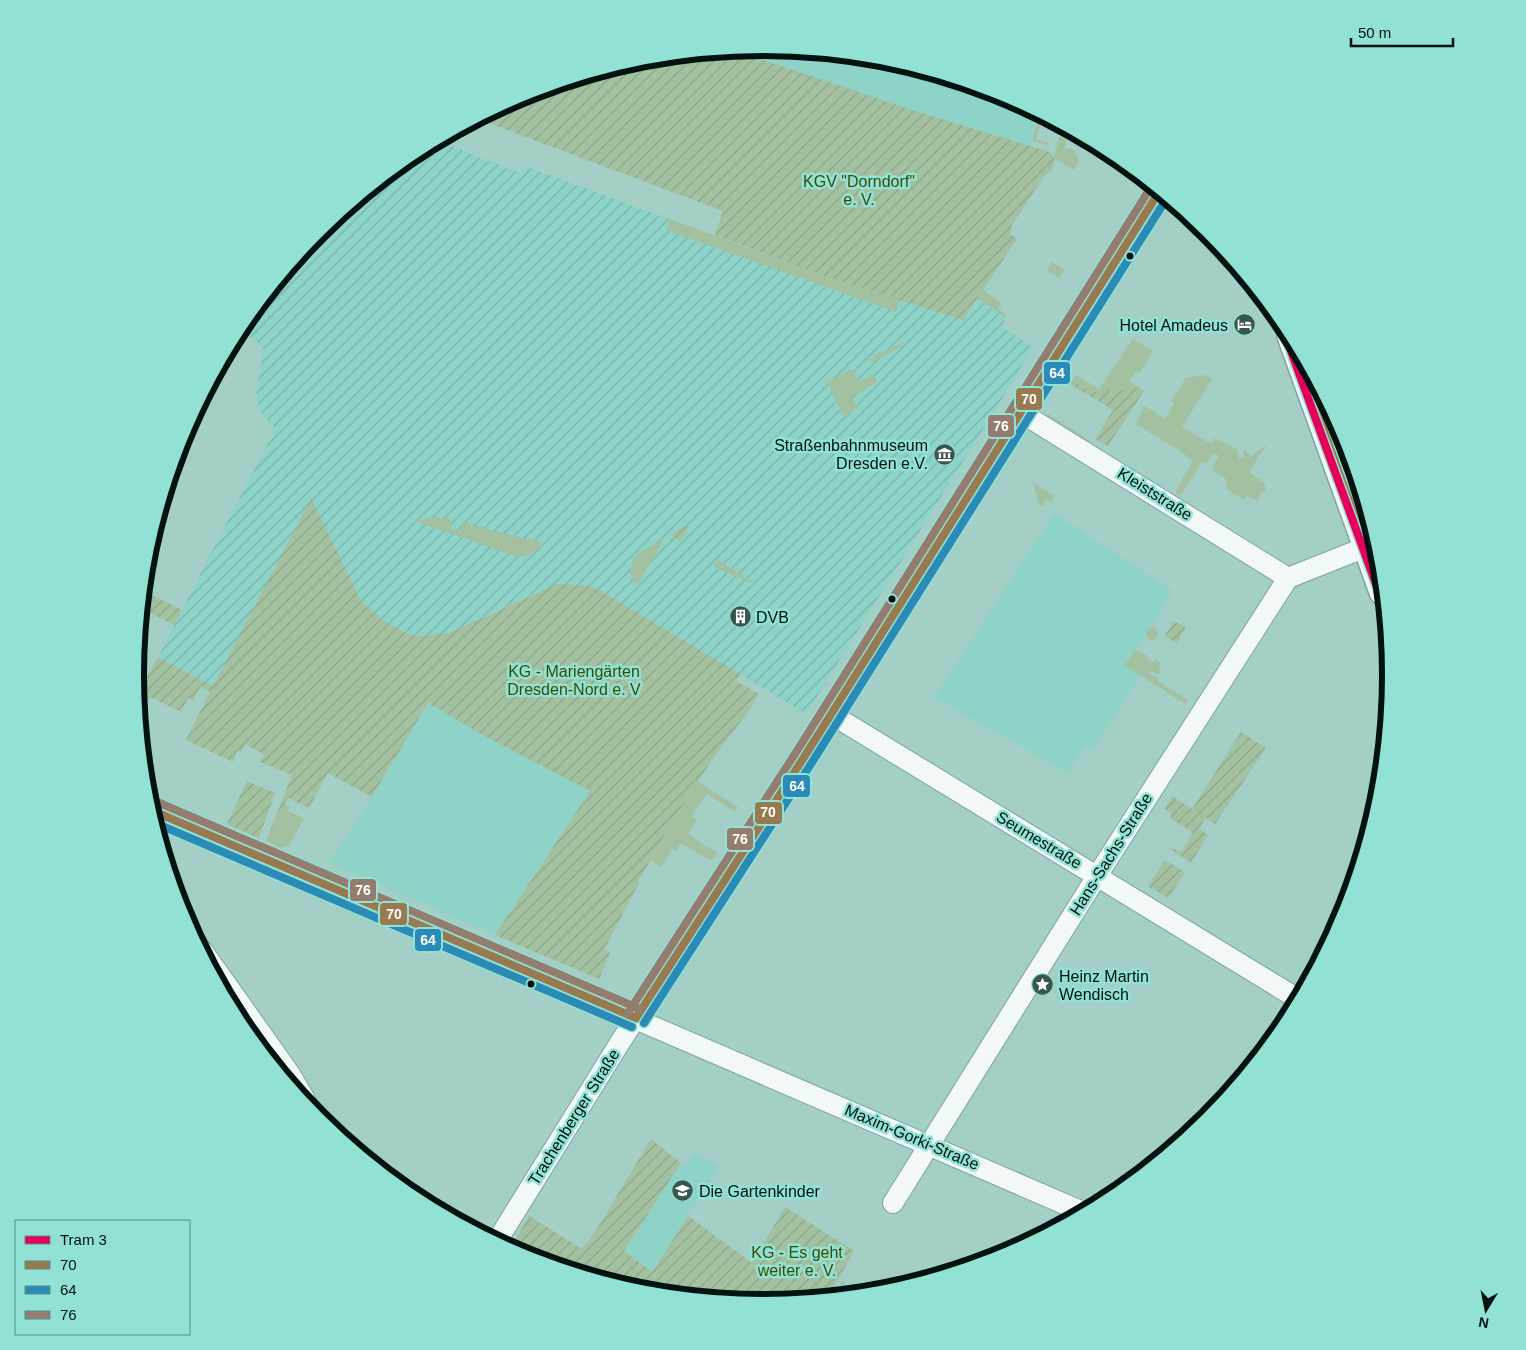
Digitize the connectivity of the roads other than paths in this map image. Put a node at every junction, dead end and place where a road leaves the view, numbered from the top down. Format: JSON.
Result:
{"nodes":[{"id":1,"x":1156,"y":197,"type":"edge"},
{"id":2,"x":1304,"y":376,"type":"edge"},
{"id":3,"x":1020,"y":412,"type":"junction"},
{"id":4,"x":1366,"y":547,"type":"junction"},
{"id":5,"x":1371,"y":561,"type":"edge"},
{"id":6,"x":1288,"y":578,"type":"junction"},
{"id":7,"x":830,"y":714,"type":"junction"},
{"id":8,"x":160,"y":813,"type":"edge"},
{"id":9,"x":1097,"y":876,"type":"junction"},
{"id":10,"x":234,"y":995,"type":"edge"},
{"id":11,"x":1292,"y":995,"type":"edge"},
{"id":12,"x":636,"y":1018,"type":"junction"},
{"id":13,"x":288,"y":1070,"type":"edge"},
{"id":14,"x":930,"y":1144,"type":"junction"},
{"id":15,"x":893,"y":1204,"type":"dead end"},
{"id":16,"x":1076,"y":1209,"type":"edge"},
{"id":17,"x":501,"y":1235,"type":"edge"}],
"edges":[{"from":1,"to":3,"type":"street"},
{"from":2,"to":4,"type":"main road"},
{"from":3,"to":6,"type":"street","name":"Kleiststraße"},
{"from":3,"to":7,"type":"street"},
{"from":4,"to":5,"type":"main road"},
{"from":4,"to":6,"type":"street"},
{"from":6,"to":9,"type":"street","name":"Hans-Sachs-Straße"},
{"from":7,"to":9,"type":"street","name":"Seumestraße"},
{"from":7,"to":12,"type":"street","name":"Trachenberger Straße"},
{"from":8,"to":12,"type":"street","name":"Maxim-Gorki-Straße"},
{"from":9,"to":11,"type":"street","name":"Seumestraße"},
{"from":9,"to":14,"type":"street","name":"Hans-Sachs-Straße"},
{"from":10,"to":13,"type":"street"},
{"from":12,"to":14,"type":"street","name":"Maxim-Gorki-Straße"},
{"from":12,"to":17,"type":"street","name":"Trachenberger Straße"},
{"from":14,"to":15,"type":"street","name":"Hans-Sachs-Straße"},
{"from":14,"to":16,"type":"street","name":"Maxim-Gorki-Straße"}]}
